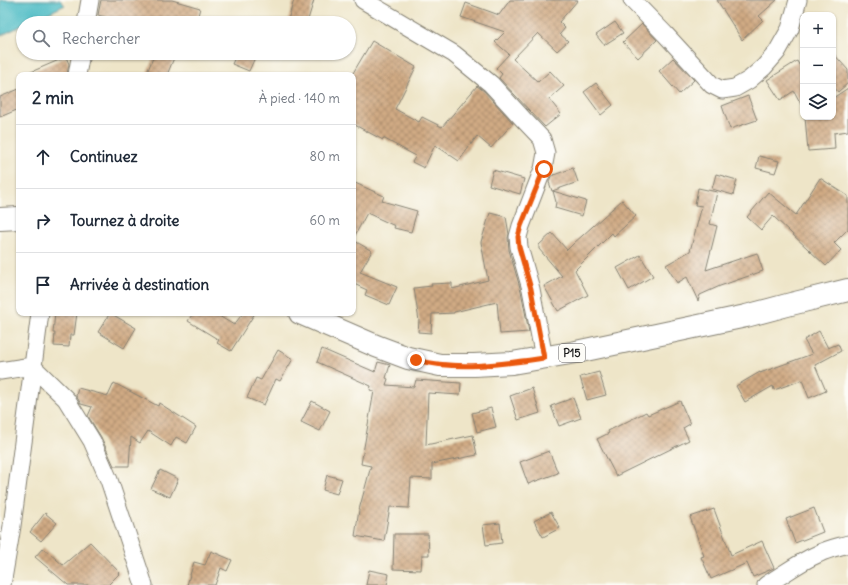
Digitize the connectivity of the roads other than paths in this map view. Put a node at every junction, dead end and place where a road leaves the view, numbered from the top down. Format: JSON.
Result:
{"nodes":[{"id":1,"x":90,"y":0,"type":"edge"},
{"id":2,"x":363,"y":0,"type":"edge"},
{"id":3,"x":632,"y":0,"type":"edge"},
{"id":4,"x":798,"y":0,"type":"edge"},
{"id":5,"x":87,"y":16,"type":"edge"},
{"id":6,"x":80,"y":60,"type":"edge"},
{"id":7,"x":78,"y":72,"type":"edge"},
{"id":8,"x":16,"y":218,"type":"edge"},
{"id":9,"x":0,"y":219,"type":"edge"},
{"id":10,"x":848,"y":290,"type":"edge"},
{"id":11,"x":40,"y":316,"type":"edge"},
{"id":12,"x":307,"y":316,"type":"edge"},
{"id":13,"x":544,"y":358,"type":"junction"},
{"id":14,"x":32,"y":366,"type":"junction"},
{"id":15,"x":0,"y":371,"type":"edge"},
{"id":16,"x":6,"y":527,"type":"edge"},
{"id":17,"x":848,"y":544,"type":"edge"},
{"id":18,"x":2,"y":585,"type":"edge"},
{"id":19,"x":144,"y":585,"type":"edge"},
{"id":20,"x":766,"y":585,"type":"edge"}],
"edges":[{"from":1,"to":5,"type":"street"},
{"from":2,"to":13,"type":"street"},
{"from":3,"to":4,"type":"street"},
{"from":6,"to":7,"type":"street"},
{"from":8,"to":9,"type":"main road"},
{"from":10,"to":13,"type":"main road","number":"P15"},
{"from":11,"to":14,"type":"street"},
{"from":12,"to":13,"type":"main road","number":"P15"},
{"from":14,"to":15,"type":"street"},
{"from":14,"to":16,"type":"street"},
{"from":14,"to":19,"type":"street"},
{"from":16,"to":18,"type":"street"},
{"from":17,"to":20,"type":"street"}]}
